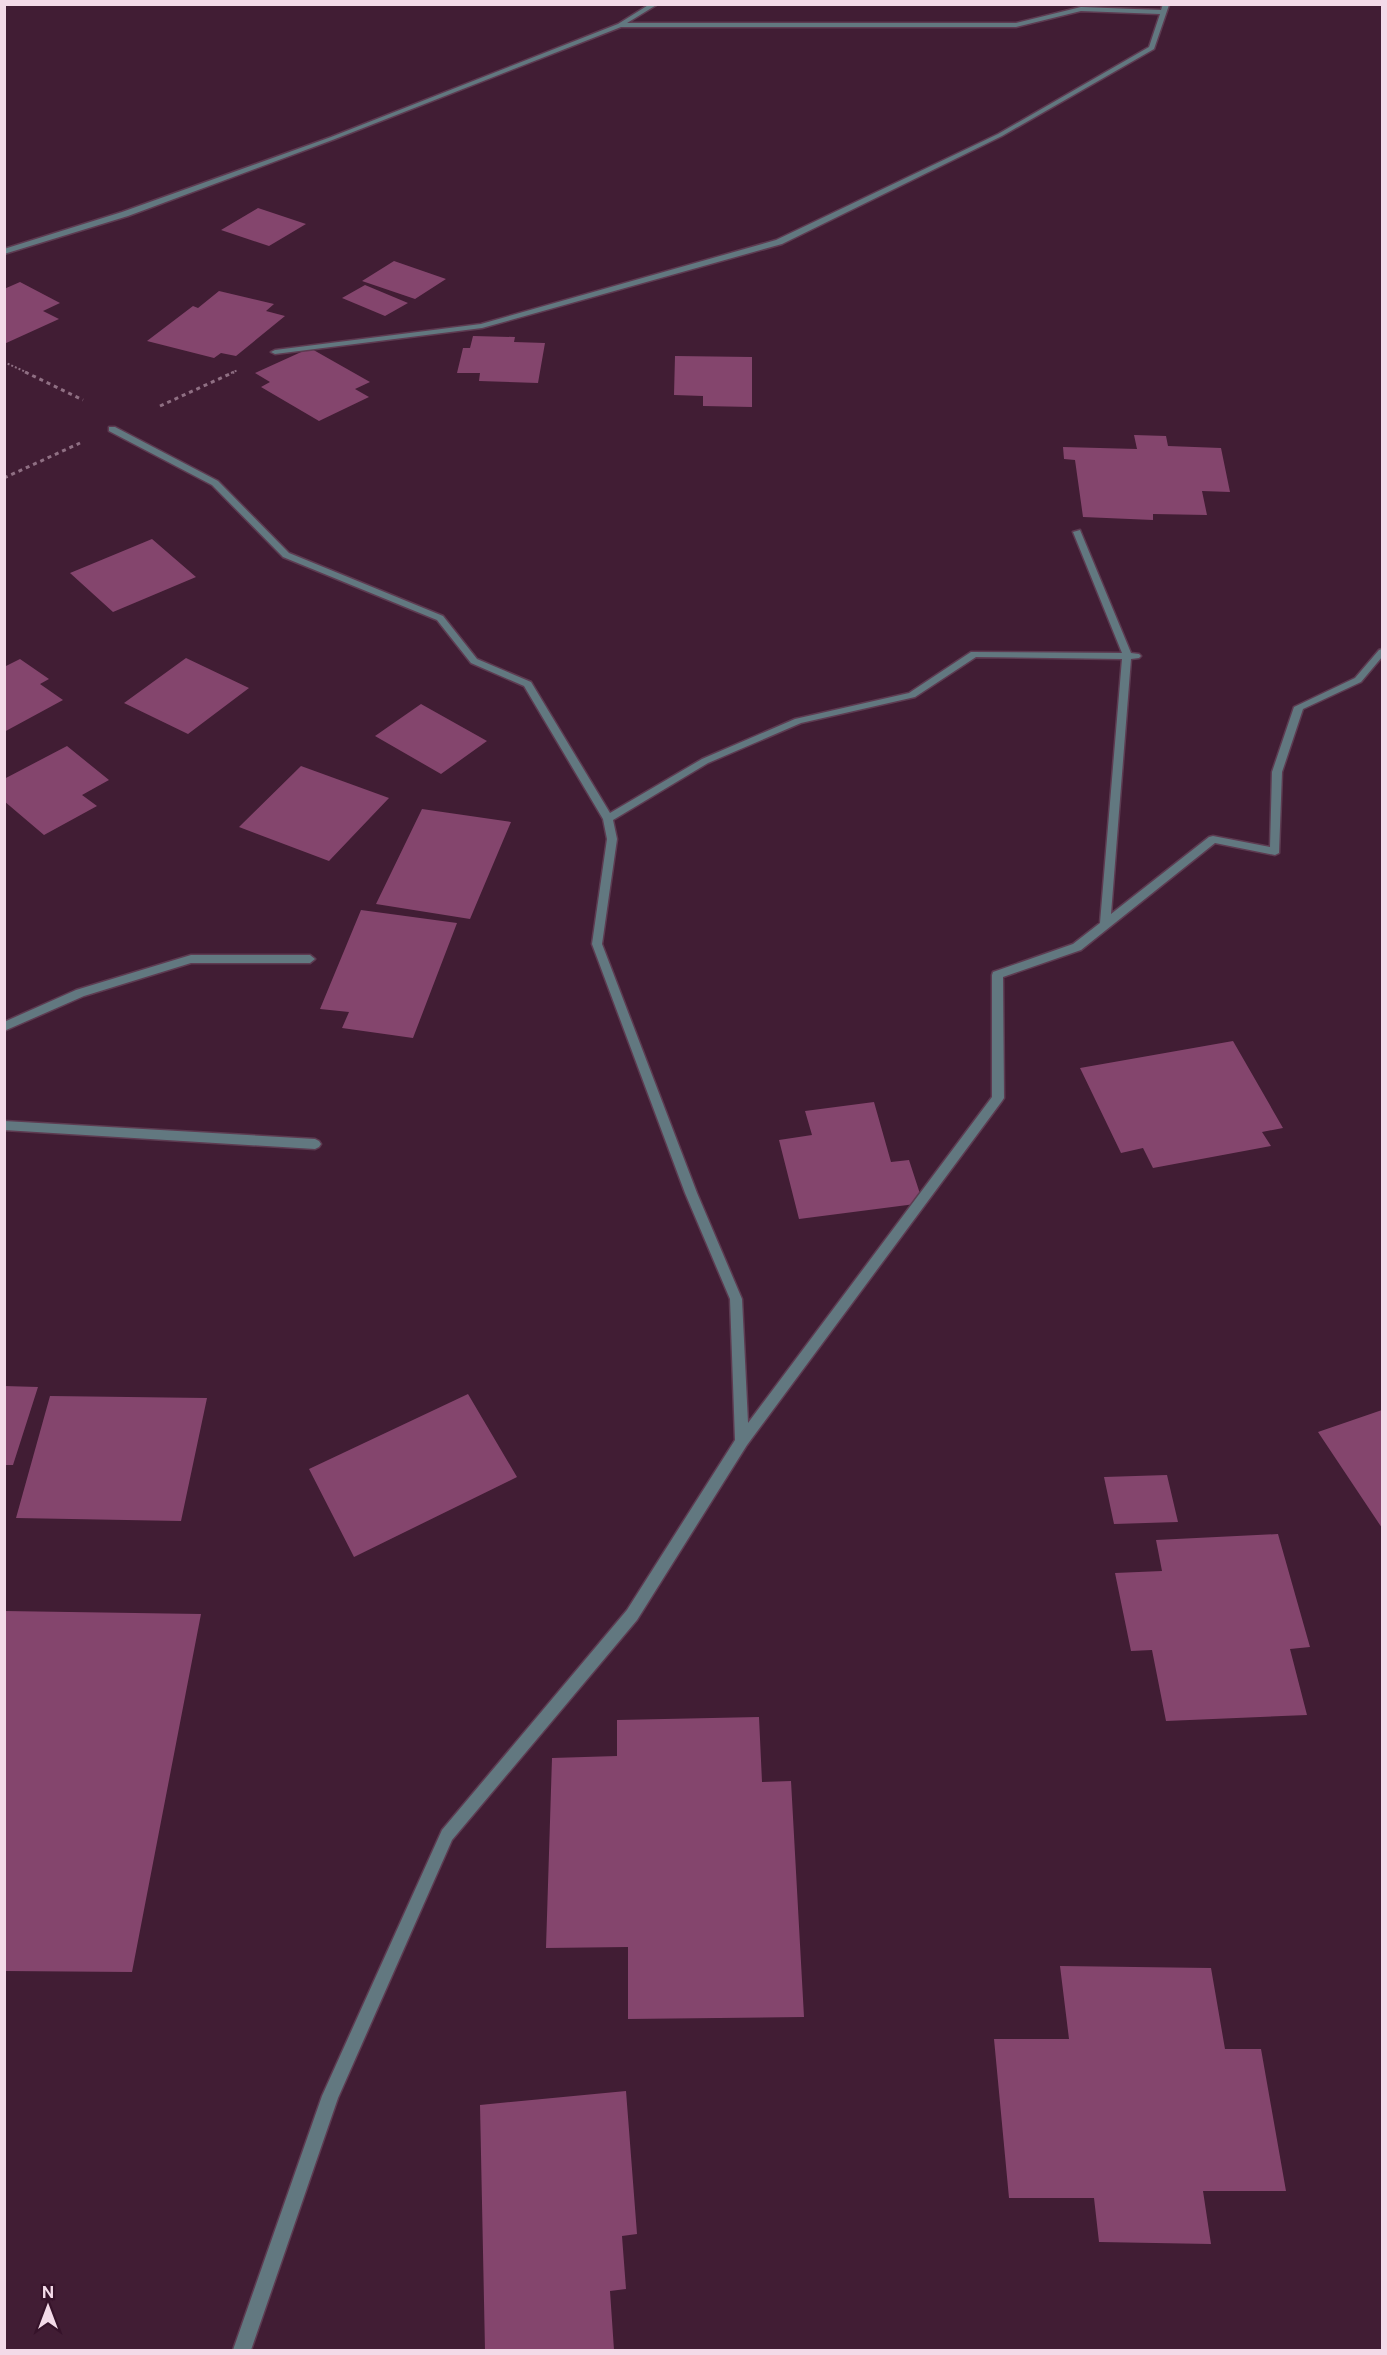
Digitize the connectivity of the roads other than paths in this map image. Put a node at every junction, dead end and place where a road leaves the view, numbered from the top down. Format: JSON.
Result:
{"nodes":[{"id":1,"x":655,"y":4,"type":"edge"},
{"id":2,"x":1165,"y":8,"type":"edge"},
{"id":3,"x":620,"y":25,"type":"junction"},
{"id":4,"x":4,"y":252,"type":"edge"},
{"id":5,"x":275,"y":352,"type":"dead end"},
{"id":6,"x":112,"y":429,"type":"dead end"},
{"id":7,"x":1077,"y":532,"type":"dead end"},
{"id":8,"x":1383,"y":652,"type":"edge"},
{"id":9,"x":1132,"y":656,"type":"junction"},
{"id":10,"x":608,"y":819,"type":"junction"},
{"id":11,"x":1105,"y":924,"type":"junction"},
{"id":12,"x":310,"y":959,"type":"dead end"},
{"id":13,"x":4,"y":1027,"type":"edge"},
{"id":14,"x":4,"y":1125,"type":"edge"},
{"id":15,"x":315,"y":1144,"type":"dead end"},
{"id":16,"x":742,"y":1442,"type":"junction"},
{"id":17,"x":242,"y":2350,"type":"edge"}],
"edges":[{"from":1,"to":3,"type":"street"},
{"from":2,"to":3,"type":"street"},
{"from":2,"to":5,"type":"street"},
{"from":3,"to":4,"type":"street"},
{"from":6,"to":10,"type":"street"},
{"from":7,"to":9,"type":"street"},
{"from":8,"to":11,"type":"street"},
{"from":9,"to":10,"type":"street"},
{"from":9,"to":11,"type":"street"},
{"from":10,"to":16,"type":"street"},
{"from":11,"to":16,"type":"street"},
{"from":12,"to":13,"type":"street"},
{"from":14,"to":15,"type":"street"},
{"from":16,"to":17,"type":"street"}]}
